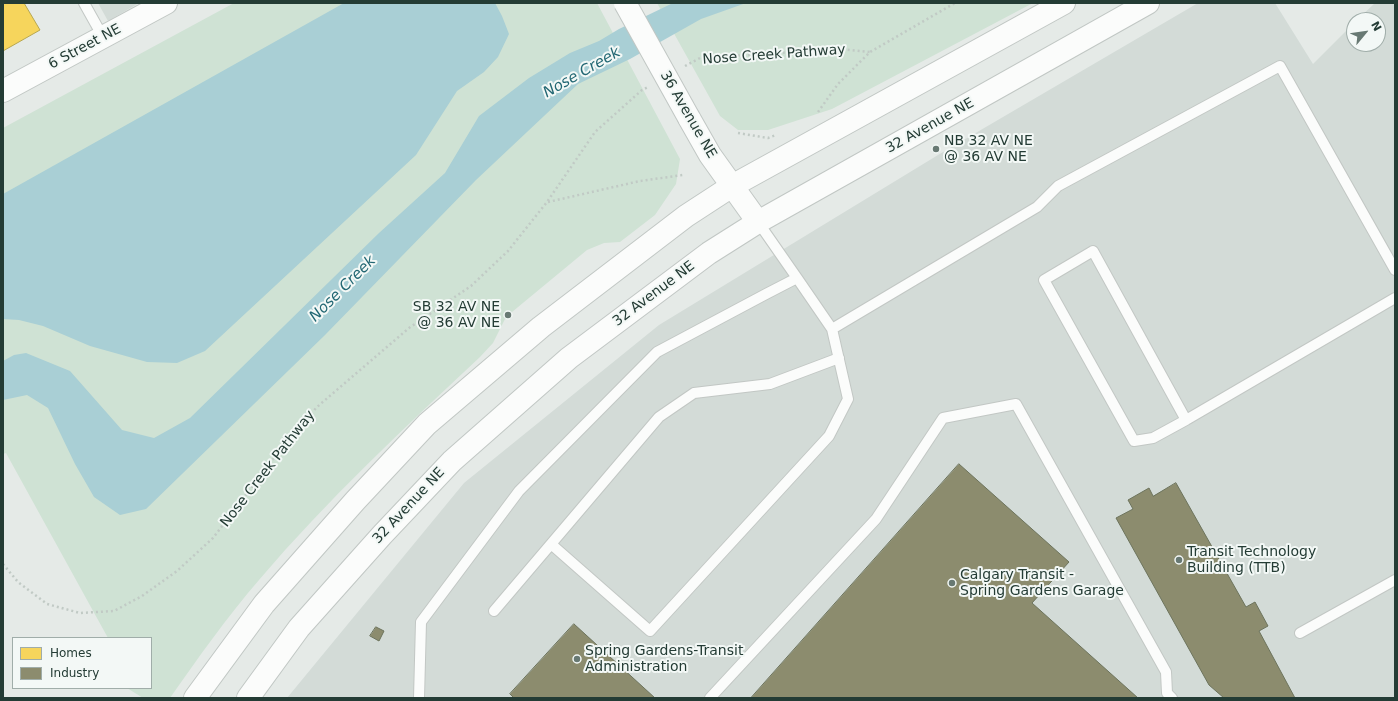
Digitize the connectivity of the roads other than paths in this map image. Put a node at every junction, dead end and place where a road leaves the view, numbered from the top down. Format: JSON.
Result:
{"nodes":[{"id":1,"x":84,"y":3,"type":"edge"},
{"id":2,"x":166,"y":3,"type":"edge"},
{"id":3,"x":625,"y":3,"type":"edge"},
{"id":4,"x":1064,"y":3,"type":"edge"},
{"id":5,"x":1148,"y":3,"type":"edge"},
{"id":6,"x":103,"y":37,"type":"junction"},
{"id":7,"x":3,"y":91,"type":"edge"},
{"id":8,"x":732,"y":186,"type":"junction"},
{"id":9,"x":758,"y":222,"type":"junction"},
{"id":10,"x":1395,"y":270,"type":"edge"},
{"id":11,"x":797,"y":278,"type":"junction"},
{"id":12,"x":1395,"y":298,"type":"edge"},
{"id":13,"x":832,"y":329,"type":"junction"},
{"id":14,"x":839,"y":358,"type":"junction"},
{"id":15,"x":1186,"y":420,"type":"junction"},
{"id":16,"x":551,"y":544,"type":"junction"},
{"id":17,"x":1395,"y":580,"type":"edge"},
{"id":18,"x":494,"y":611,"type":"dead end"},
{"id":19,"x":1300,"y":633,"type":"dead end"},
{"id":20,"x":1167,"y":696,"type":"edge"},
{"id":21,"x":195,"y":698,"type":"edge"},
{"id":22,"x":248,"y":698,"type":"edge"},
{"id":23,"x":419,"y":698,"type":"edge"},
{"id":24,"x":710,"y":698,"type":"edge"}],
"edges":[{"from":1,"to":6,"type":"lane"},
{"from":2,"to":6,"type":"main road","name":"6 Street NE"},
{"from":3,"to":8,"type":"main road","name":"36 Avenue NE","bridge":true},
{"from":4,"to":8,"type":"main road"},
{"from":5,"to":9,"type":"main road","name":"32 Avenue NE"},
{"from":6,"to":7,"type":"main road","name":"6 Street NE"},
{"from":8,"to":9,"type":"main road","name":"36 Avenue NE"},
{"from":8,"to":21,"type":"main road"},
{"from":9,"to":11,"type":"lane"},
{"from":9,"to":22,"type":"main road","name":"32 Avenue NE"},
{"from":10,"to":13,"type":"lane"},
{"from":11,"to":13,"type":"lane"},
{"from":11,"to":23,"type":"lane"},
{"from":12,"to":15,"type":"lane"},
{"from":13,"to":14,"type":"lane"},
{"from":14,"to":16,"type":"lane"},
{"from":14,"to":16,"type":"lane"},
{"from":15,"to":15,"type":"lane"},
{"from":16,"to":18,"type":"lane"},
{"from":17,"to":19,"type":"lane"},
{"from":20,"to":24,"type":"lane"}]}
